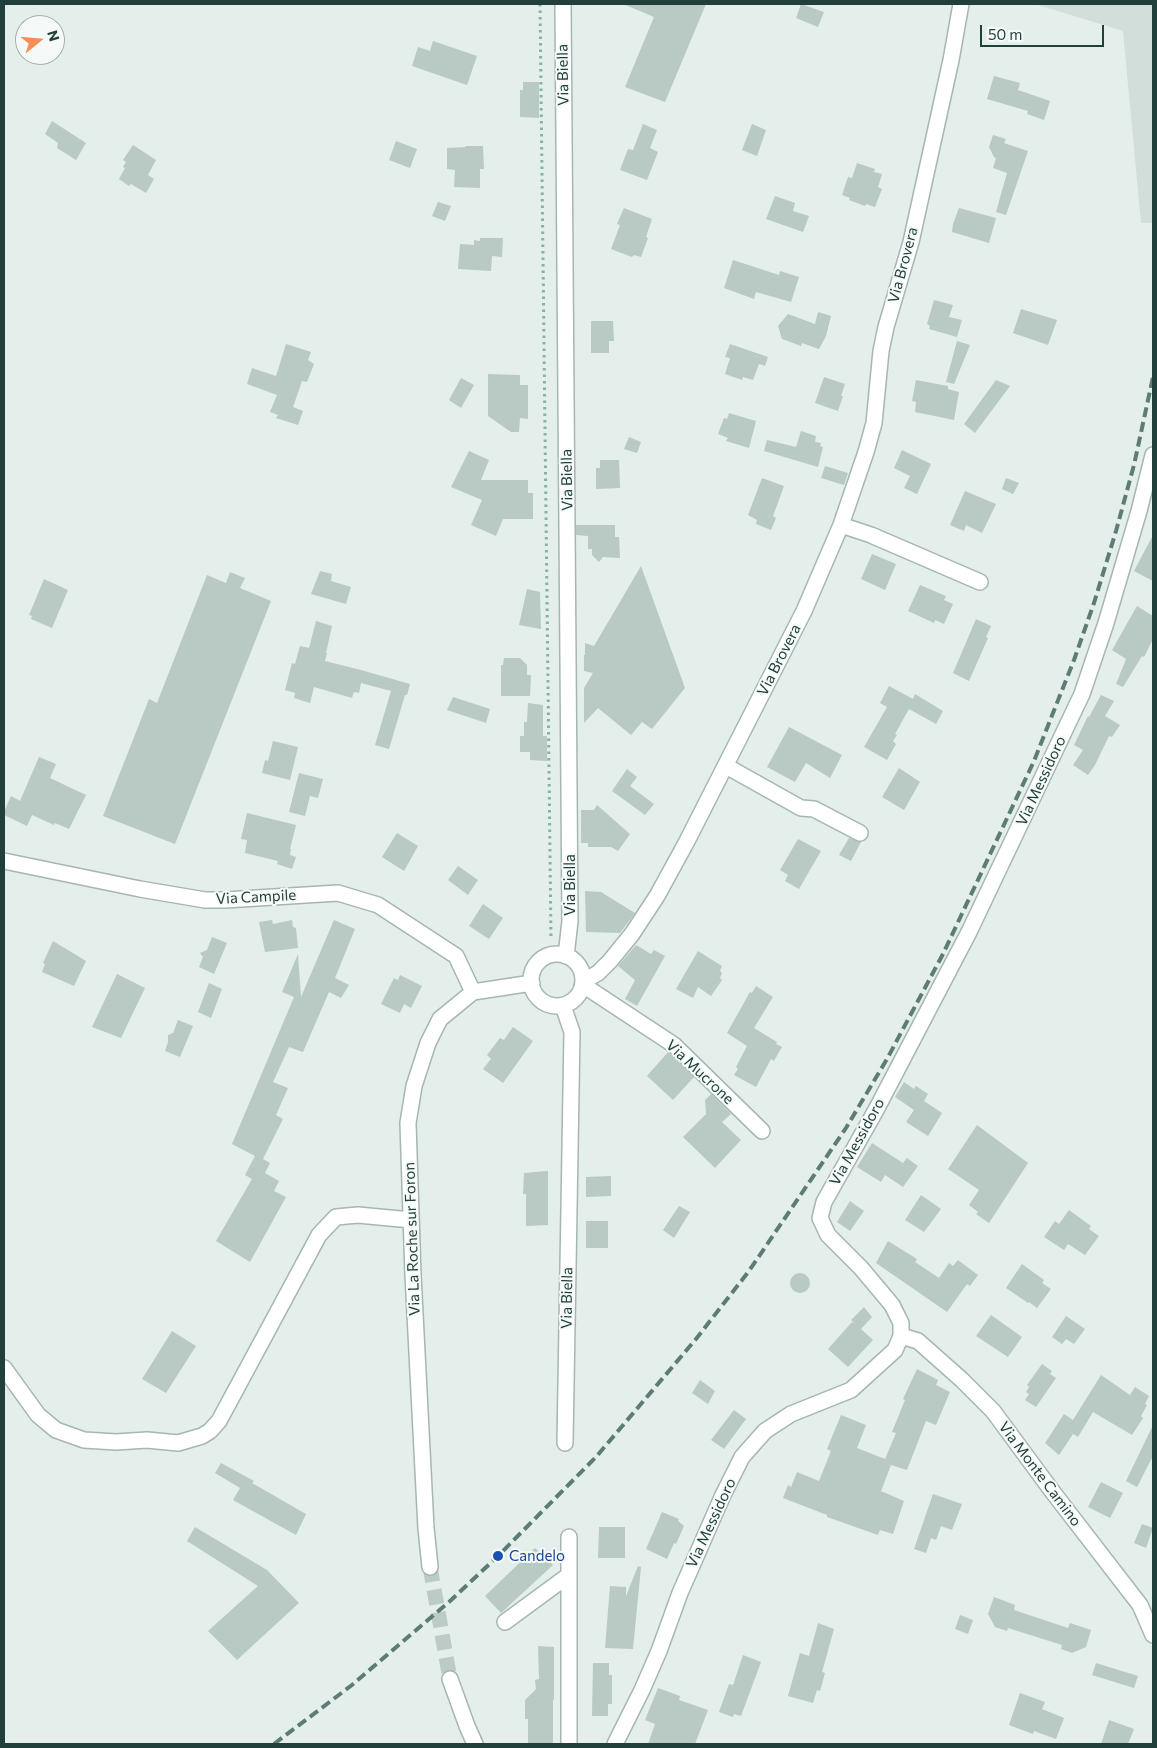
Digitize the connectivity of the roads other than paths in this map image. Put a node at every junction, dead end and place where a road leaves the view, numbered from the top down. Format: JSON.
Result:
{"nodes":[{"id":1,"x":563,"y":4,"type":"edge"},
{"id":2,"x":961,"y":4,"type":"edge"},
{"id":3,"x":1153,"y":455,"type":"edge"},
{"id":4,"x":841,"y":524,"type":"junction"},
{"id":5,"x":980,"y":582,"type":"dead end"},
{"id":6,"x":726,"y":766,"type":"junction"},
{"id":7,"x":860,"y":833,"type":"dead end"},
{"id":8,"x":4,"y":860,"type":"edge"},
{"id":9,"x":558,"y":955,"type":"junction"},
{"id":10,"x":583,"y":982,"type":"junction"},
{"id":11,"x":532,"y":983,"type":"junction"},
{"id":12,"x":472,"y":992,"type":"junction"},
{"id":13,"x":563,"y":1006,"type":"junction"},
{"id":14,"x":762,"y":1132,"type":"dead end"},
{"id":15,"x":411,"y":1220,"type":"junction"},
{"id":16,"x":901,"y":1336,"type":"junction"},
{"id":17,"x":4,"y":1368,"type":"edge"},
{"id":18,"x":565,"y":1443,"type":"dead end"},
{"id":19,"x":569,"y":1537,"type":"dead end"},
{"id":20,"x":430,"y":1567,"type":"tunnel mouth"},
{"id":21,"x":569,"y":1575,"type":"junction"},
{"id":22,"x":504,"y":1622,"type":"dead end"},
{"id":23,"x":1153,"y":1635,"type":"edge"},
{"id":24,"x":450,"y":1679,"type":"tunnel mouth"},
{"id":25,"x":475,"y":1744,"type":"edge"},
{"id":26,"x":569,"y":1744,"type":"edge"},
{"id":27,"x":615,"y":1744,"type":"edge"}],
"edges":[{"from":1,"to":9,"type":"street","name":"Via Biella"},
{"from":2,"to":4,"type":"street","name":"Via Brovera"},
{"from":3,"to":16,"type":"street","name":"Via Messidoro"},
{"from":4,"to":5,"type":"street"},
{"from":4,"to":6,"type":"street","name":"Via Brovera"},
{"from":6,"to":7,"type":"street"},
{"from":6,"to":10,"type":"street","name":"Via Brovera"},
{"from":8,"to":12,"type":"street","name":"Via Campile"},
{"from":9,"to":10,"type":"street"},
{"from":9,"to":11,"type":"street"},
{"from":10,"to":13,"type":"street"},
{"from":10,"to":14,"type":"street","name":"Via Mucrone"},
{"from":11,"to":12,"type":"street"},
{"from":11,"to":13,"type":"street"},
{"from":12,"to":15,"type":"street","name":"Via La Roche sur Foron"},
{"from":13,"to":18,"type":"street","name":"Via Biella"},
{"from":15,"to":17,"type":"street"},
{"from":15,"to":20,"type":"street","name":"Via La Roche sur Foron"},
{"from":16,"to":23,"type":"street","name":"Via Monte Camino"},
{"from":16,"to":27,"type":"street","name":"Via Messidoro"},
{"from":19,"to":21,"type":"street"},
{"from":21,"to":22,"type":"street"},
{"from":21,"to":26,"type":"street"},
{"from":24,"to":25,"type":"street"}]}
